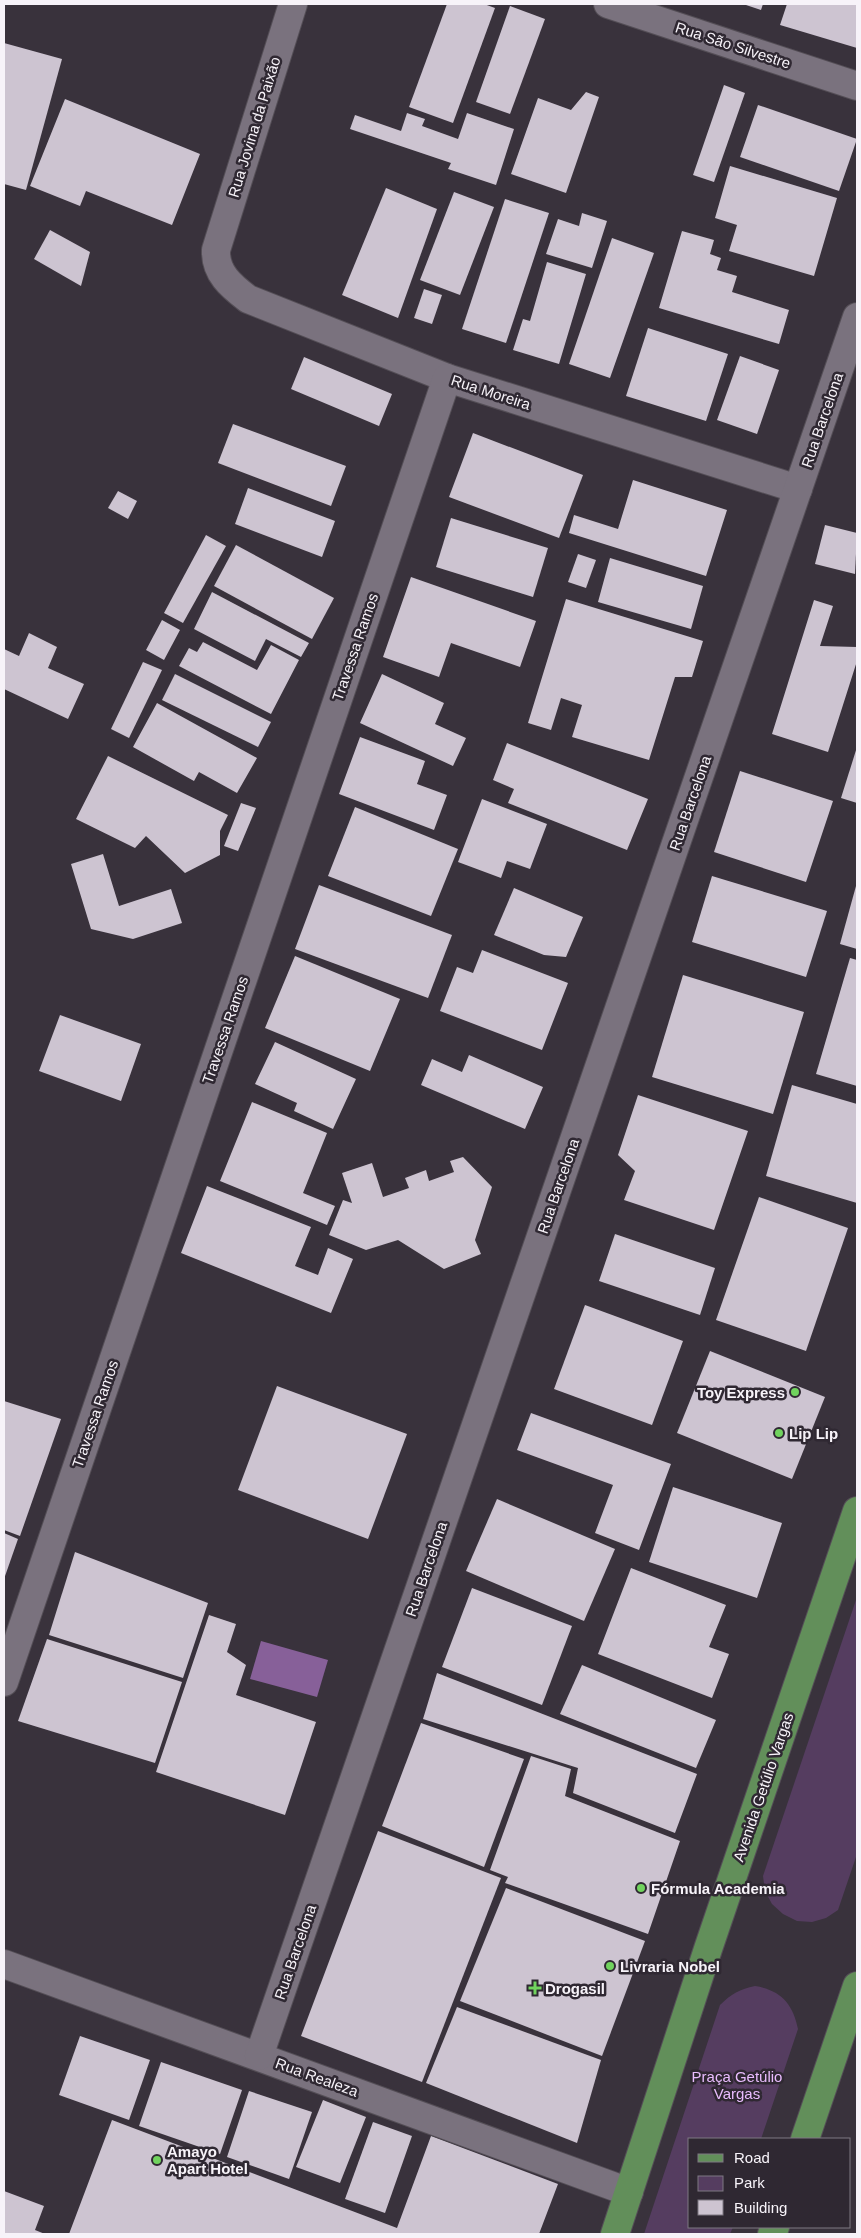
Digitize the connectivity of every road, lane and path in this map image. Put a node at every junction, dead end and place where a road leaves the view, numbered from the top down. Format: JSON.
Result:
{"nodes":[{"id":1,"x":293,"y":4,"type":"edge"},
{"id":2,"x":608,"y":4,"type":"edge"},
{"id":3,"x":857,"y":86,"type":"edge"},
{"id":4,"x":216,"y":250,"type":"joint"},
{"id":5,"x":857,"y":317,"type":"edge"},
{"id":6,"x":849,"y":368,"type":"edge"},
{"id":7,"x":446,"y":378,"type":"junction"},
{"id":8,"x":798,"y":489,"type":"junction"},
{"id":9,"x":857,"y":1511,"type":"edge"},
{"id":10,"x":4,"y":1682,"type":"edge"},
{"id":11,"x":4,"y":1964,"type":"edge"},
{"id":12,"x":857,"y":1986,"type":"edge"},
{"id":13,"x":259,"y":2056,"type":"junction"},
{"id":14,"x":805,"y":2138,"type":"edge"},
{"id":15,"x":629,"y":2192,"type":"junction"},
{"id":16,"x":615,"y":2234,"type":"edge"}],
"edges":[{"from":1,"to":4,"type":"street","name":"Rua Jovina da Paixão"},
{"from":2,"to":3,"type":"street","name":"Rua São Silvestre"},
{"from":4,"to":7,"type":"street","name":"Rua Moreira"},
{"from":5,"to":6,"type":"street","name":"Rua Barcelona"},
{"from":6,"to":8,"type":"street","name":"Rua Barcelona"},
{"from":7,"to":8,"type":"street","name":"Rua Moreira"},
{"from":7,"to":10,"type":"street","name":"Travessa Ramos"},
{"from":8,"to":13,"type":"street","name":"Rua Barcelona"},
{"from":9,"to":15,"type":"main road","name":"Avenida Getúlio Vargas"},
{"from":11,"to":13,"type":"street","name":"Rua Realeza"},
{"from":12,"to":14,"type":"main road"},
{"from":13,"to":15,"type":"street","name":"Rua Realeza"},
{"from":15,"to":16,"type":"main road","name":"Avenida Getúlio Vargas"}]}
